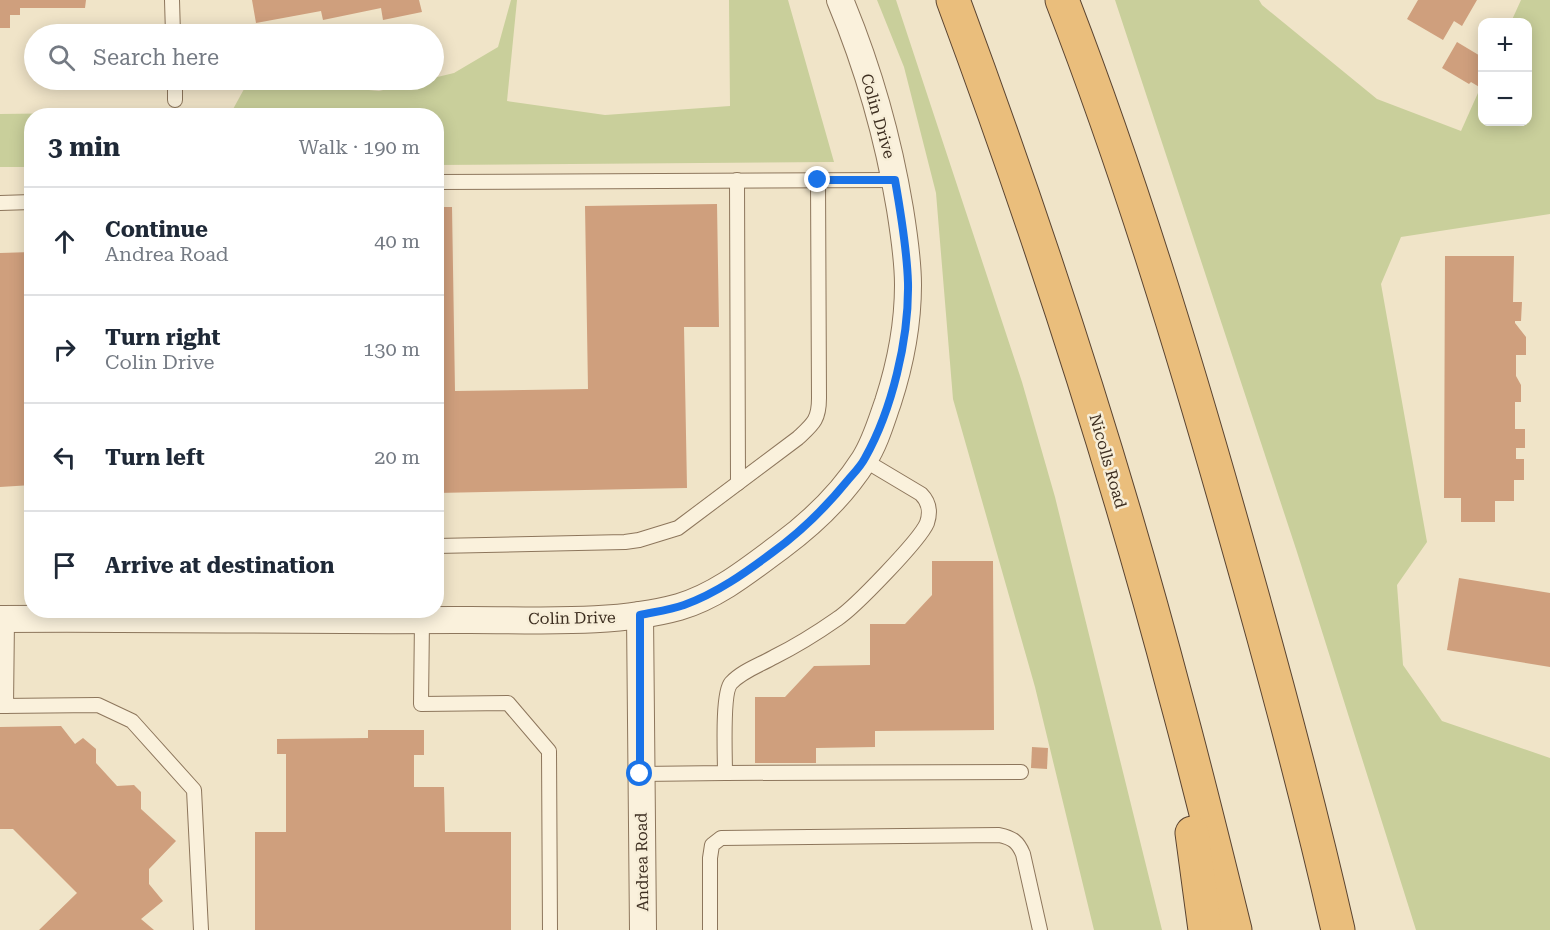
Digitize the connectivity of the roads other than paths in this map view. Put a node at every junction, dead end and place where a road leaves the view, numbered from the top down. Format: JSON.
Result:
{"nodes":[{"id":1,"x":172,"y":0,"type":"edge"},
{"id":2,"x":840,"y":0,"type":"edge"},
{"id":3,"x":953,"y":0,"type":"edge"},
{"id":4,"x":1062,"y":0,"type":"edge"},
{"id":5,"x":173,"y":24,"type":"edge"},
{"id":6,"x":174,"y":90,"type":"edge"},
{"id":7,"x":175,"y":100,"type":"dead end"},
{"id":8,"x":737,"y":180,"type":"junction"},
{"id":9,"x":818,"y":180,"type":"junction"},
{"id":10,"x":895,"y":180,"type":"junction"},
{"id":11,"x":444,"y":182,"type":"edge"},
{"id":12,"x":24,"y":202,"type":"edge"},
{"id":13,"x":0,"y":203,"type":"edge"},
{"id":14,"x":864,"y":460,"type":"junction"},
{"id":15,"x":738,"y":483,"type":"junction"},
{"id":16,"x":444,"y":546,"type":"edge"},
{"id":17,"x":640,"y":615,"type":"junction"},
{"id":18,"x":54,"y":618,"type":"edge"},
{"id":19,"x":371,"y":618,"type":"edge"},
{"id":20,"x":3,"y":619,"type":"edge"},
{"id":21,"x":422,"y":620,"type":"junction"},
{"id":22,"x":1176,"y":697,"type":"junction"},
{"id":23,"x":3,"y":706,"type":"edge"},
{"id":24,"x":1021,"y":772,"type":"dead end"},
{"id":25,"x":725,"y":773,"type":"junction"},
{"id":26,"x":640,"y":774,"type":"junction"},
{"id":27,"x":1338,"y":929,"type":"edge"},
{"id":28,"x":201,"y":930,"type":"edge"},
{"id":29,"x":550,"y":930,"type":"edge"},
{"id":30,"x":643,"y":930,"type":"edge"},
{"id":31,"x":710,"y":930,"type":"edge"},
{"id":32,"x":1040,"y":930,"type":"edge"},
{"id":33,"x":1205,"y":930,"type":"edge"},
{"id":34,"x":1235,"y":930,"type":"edge"}],
"edges":[{"from":1,"to":5,"type":"lane"},
{"from":2,"to":10,"type":"street","name":"Colin Drive"},
{"from":3,"to":22,"type":"highway","name":"Nicolls Road"},
{"from":4,"to":27,"type":"highway"},
{"from":6,"to":7,"type":"lane"},
{"from":8,"to":9,"type":"lane"},
{"from":8,"to":11,"type":"lane"},
{"from":8,"to":15,"type":"lane"},
{"from":9,"to":10,"type":"lane"},
{"from":9,"to":15,"type":"lane"},
{"from":10,"to":14,"type":"street","name":"Colin Drive"},
{"from":12,"to":13,"type":"lane"},
{"from":14,"to":17,"type":"street","name":"Colin Drive"},
{"from":14,"to":25,"type":"lane"},
{"from":15,"to":16,"type":"lane"},
{"from":17,"to":21,"type":"street","name":"Colin Drive"},
{"from":17,"to":26,"type":"street","name":"Andrea Road"},
{"from":18,"to":20,"type":"street","name":"Colin Drive"},
{"from":19,"to":21,"type":"street","name":"Colin Drive"},
{"from":20,"to":23,"type":"lane"},
{"from":21,"to":29,"type":"lane"},
{"from":22,"to":33,"type":"highway"},
{"from":22,"to":34,"type":"highway","name":"Nicolls Road"},
{"from":23,"to":28,"type":"lane"},
{"from":24,"to":25,"type":"lane"},
{"from":25,"to":26,"type":"lane"},
{"from":26,"to":30,"type":"street","name":"Andrea Road"},
{"from":31,"to":32,"type":"lane"}]}
